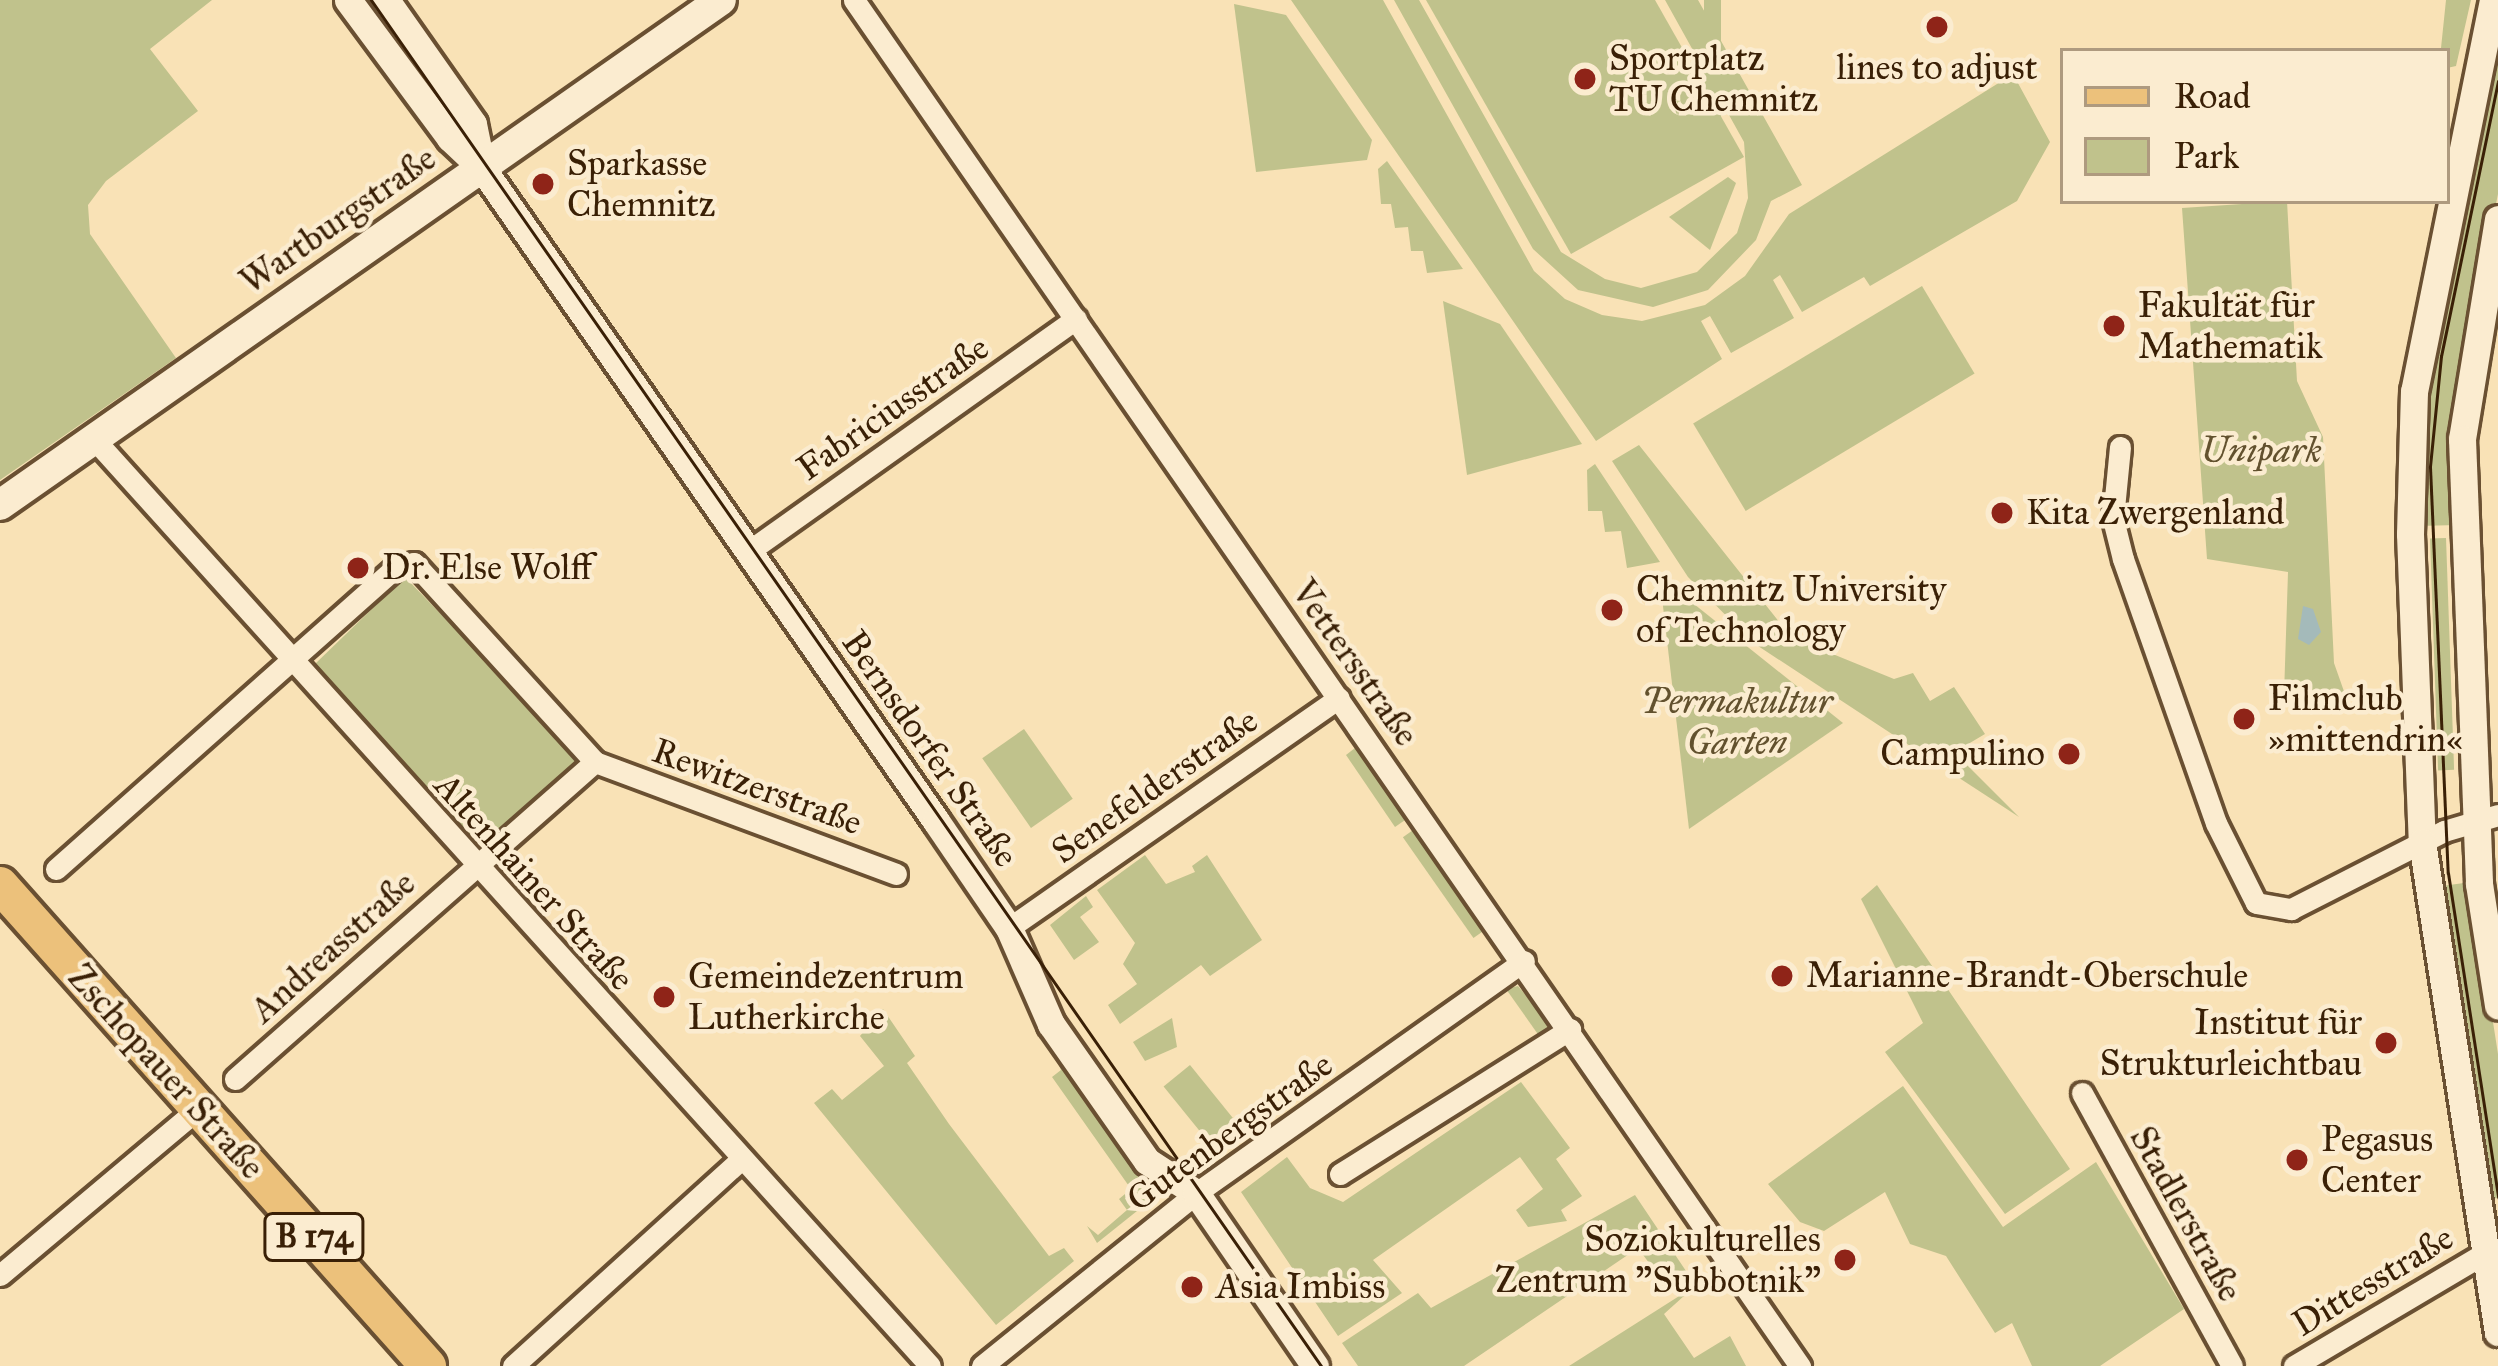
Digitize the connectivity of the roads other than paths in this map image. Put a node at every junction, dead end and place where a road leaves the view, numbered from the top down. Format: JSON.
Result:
{"nodes":[{"id":1,"x":348,"y":0,"type":"edge"},
{"id":2,"x":386,"y":0,"type":"edge"},
{"id":3,"x":721,"y":0,"type":"edge"},
{"id":4,"x":854,"y":0,"type":"edge"},
{"id":5,"x":2493,"y":0,"type":"edge"},
{"id":6,"x":482,"y":168,"type":"junction"},
{"id":7,"x":2498,"y":219,"type":"edge"},
{"id":8,"x":1076,"y":319,"type":"junction"},
{"id":9,"x":94,"y":439,"type":"junction"},
{"id":10,"x":2120,"y":447,"type":"dead end"},
{"id":11,"x":0,"y":505,"type":"edge"},
{"id":12,"x":748,"y":551,"type":"junction"},
{"id":13,"x":287,"y":662,"type":"junction"},
{"id":14,"x":1339,"y":698,"type":"junction"},
{"id":15,"x":596,"y":762,"type":"junction"},
{"id":16,"x":2487,"y":817,"type":"edge"},
{"id":17,"x":2422,"y":842,"type":"junction"},
{"id":18,"x":476,"y":864,"type":"junction"},
{"id":19,"x":56,"y":869,"type":"dead end"},
{"id":20,"x":896,"y":874,"type":"dead end"},
{"id":21,"x":0,"y":885,"type":"edge"},
{"id":22,"x":1009,"y":928,"type":"junction"},
{"id":23,"x":1524,"y":962,"type":"junction"},
{"id":24,"x":2498,"y":1006,"type":"edge"},
{"id":25,"x":1570,"y":1029,"type":"junction"},
{"id":26,"x":235,"y":1079,"type":"dead end"},
{"id":27,"x":2082,"y":1093,"type":"dead end"},
{"id":28,"x":199,"y":1108,"type":"junction"},
{"id":29,"x":742,"y":1158,"type":"junction"},
{"id":30,"x":1340,"y":1174,"type":"dead end"},
{"id":31,"x":1196,"y":1193,"type":"junction"},
{"id":32,"x":2486,"y":1253,"type":"junction"},
{"id":33,"x":0,"y":1275,"type":"edge"},
{"id":34,"x":2498,"y":1332,"type":"edge"},
{"id":35,"x":428,"y":1366,"type":"edge"},
{"id":36,"x":513,"y":1366,"type":"edge"},
{"id":37,"x":929,"y":1366,"type":"edge"},
{"id":38,"x":982,"y":1366,"type":"edge"},
{"id":39,"x":1315,"y":1366,"type":"edge"},
{"id":40,"x":1800,"y":1366,"type":"edge"},
{"id":41,"x":2232,"y":1366,"type":"edge"},
{"id":42,"x":2294,"y":1366,"type":"edge"}],
"edges":[{"from":1,"to":6,"type":"street","name":"Bernsdorfer Straße"},
{"from":2,"to":6,"type":"street","name":"Bernsdorfer Straße"},
{"from":3,"to":6,"type":"main road","name":"Wartburgstraße"},
{"from":4,"to":8,"type":"street","name":"Vettersstraße"},
{"from":5,"to":17,"type":"street"},
{"from":6,"to":9,"type":"main road","name":"Wartburgstraße"},
{"from":6,"to":12,"type":"street","name":"Bernsdorfer Straße"},
{"from":7,"to":16,"type":"street"},
{"from":8,"to":12,"type":"street","name":"Fabriciusstraße"},
{"from":8,"to":14,"type":"street","name":"Vettersstraße"},
{"from":9,"to":11,"type":"main road","name":"Wartburgstraße"},
{"from":9,"to":13,"type":"street","name":"Altenhainer Straße"},
{"from":10,"to":17,"type":"street"},
{"from":12,"to":22,"type":"street","name":"Bernsdorfer Straße"},
{"from":13,"to":15,"type":"street"},
{"from":13,"to":18,"type":"street","name":"Altenhainer Straße"},
{"from":13,"to":19,"type":"street"},
{"from":14,"to":22,"type":"street","name":"Senefelderstraße"},
{"from":14,"to":23,"type":"street","name":"Vettersstraße"},
{"from":15,"to":18,"type":"street","name":"Andreasstraße"},
{"from":15,"to":20,"type":"street","name":"Rewitzerstraße"},
{"from":16,"to":17,"type":"street"},
{"from":16,"to":24,"type":"street"},
{"from":17,"to":32,"type":"street"},
{"from":18,"to":26,"type":"street","name":"Andreasstraße"},
{"from":18,"to":29,"type":"street","name":"Altenhainer Straße"},
{"from":21,"to":28,"type":"main road","name":"Zschopauer Straße","number":"B 174"},
{"from":22,"to":31,"type":"street","name":"Bernsdorfer Straße"},
{"from":23,"to":25,"type":"street","name":"Vettersstraße"},
{"from":23,"to":31,"type":"street","name":"Gutenbergstraße"},
{"from":25,"to":30,"type":"street"},
{"from":25,"to":40,"type":"street","name":"Vettersstraße"},
{"from":27,"to":41,"type":"street","name":"Stadlerstraße"},
{"from":28,"to":33,"type":"street"},
{"from":28,"to":35,"type":"main road","name":"Zschopauer Straße","number":"B 174"},
{"from":29,"to":36,"type":"street"},
{"from":29,"to":37,"type":"street","name":"Altenhainer Straße"},
{"from":31,"to":38,"type":"street","name":"Gutenbergstraße"},
{"from":31,"to":39,"type":"street","name":"Bernsdorfer Straße"},
{"from":32,"to":34,"type":"street"},
{"from":32,"to":42,"type":"street","name":"Dittesstraße"}]}
